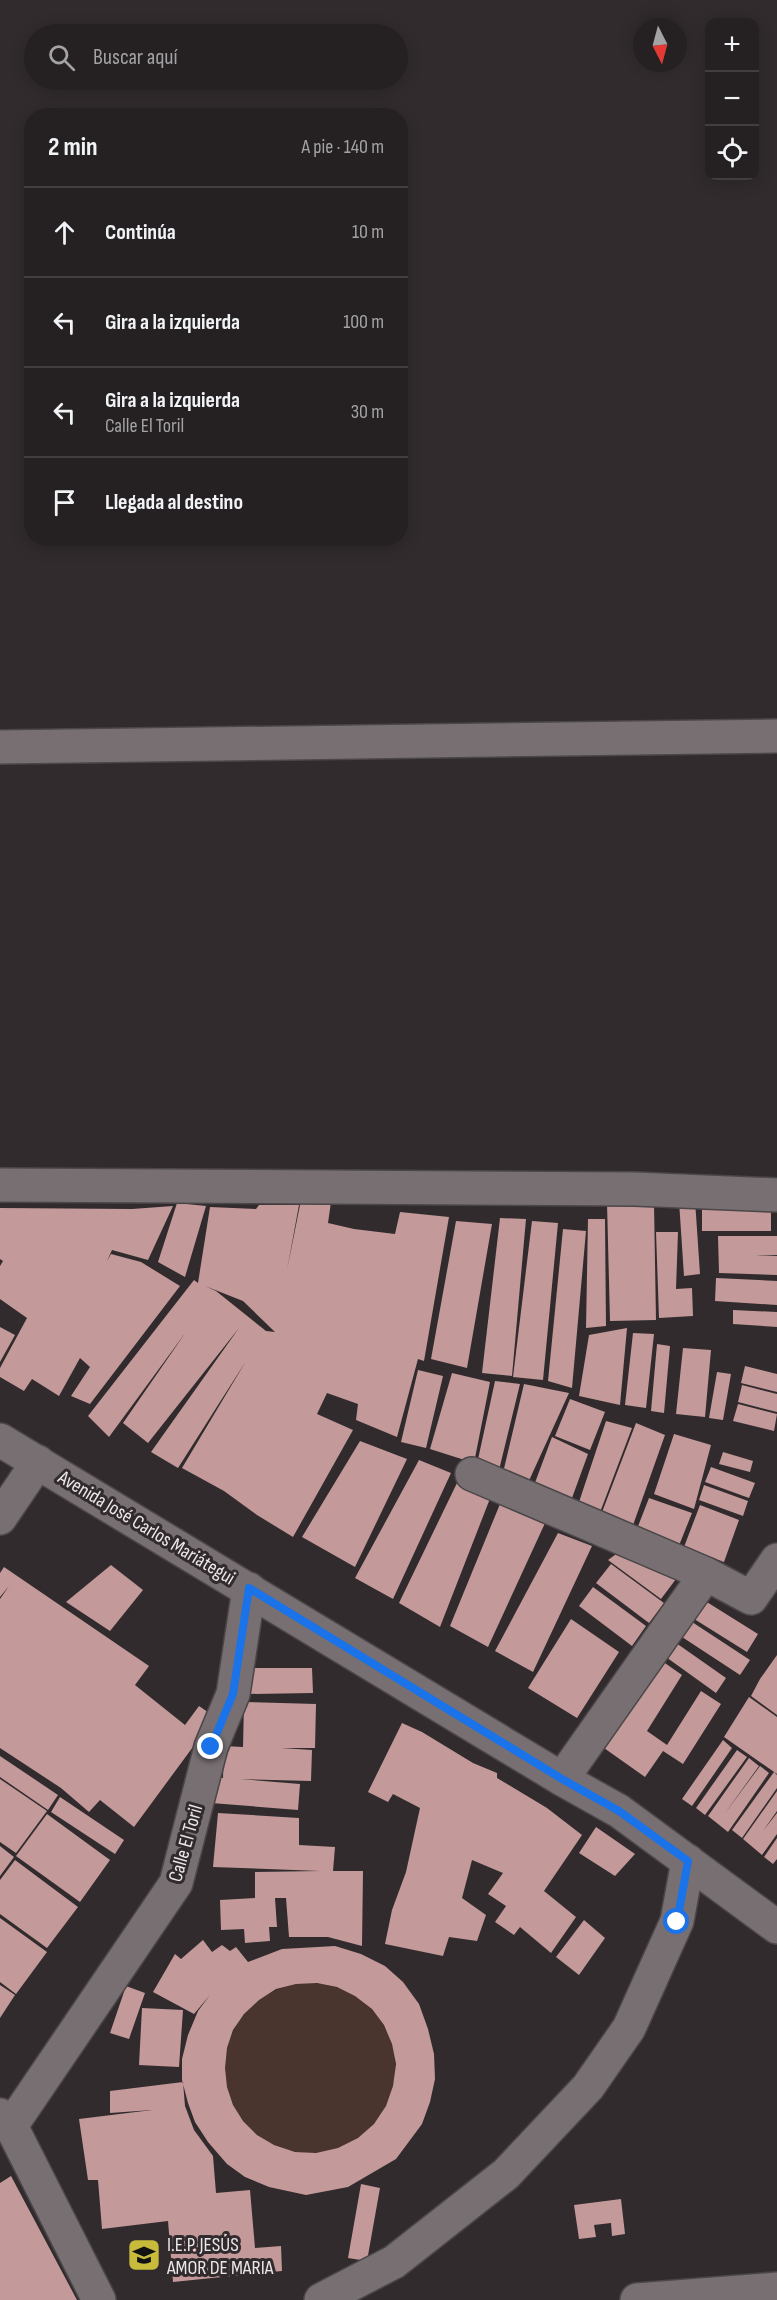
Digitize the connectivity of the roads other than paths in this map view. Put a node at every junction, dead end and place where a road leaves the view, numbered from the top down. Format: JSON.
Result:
{"nodes":[{"id":1,"x":777,"y":736,"type":"edge"},
{"id":2,"x":0,"y":747,"type":"edge"},
{"id":3,"x":0,"y":1185,"type":"edge"},
{"id":4,"x":777,"y":1195,"type":"edge"},
{"id":5,"x":0,"y":1440,"type":"edge"},
{"id":6,"x":38,"y":1462,"type":"junction"},
{"id":7,"x":472,"y":1474,"type":"dead end"},
{"id":8,"x":0,"y":1518,"type":"edge"},
{"id":9,"x":777,"y":1560,"type":"edge"},
{"id":10,"x":706,"y":1574,"type":"junction"},
{"id":11,"x":249,"y":1588,"type":"junction"},
{"id":12,"x":562,"y":1779,"type":"junction"},
{"id":13,"x":688,"y":1861,"type":"junction"},
{"id":14,"x":777,"y":1927,"type":"edge"},
{"id":15,"x":6,"y":2121,"type":"edge"},
{"id":16,"x":777,"y":2289,"type":"edge"},
{"id":17,"x":99,"y":2300,"type":"edge"},
{"id":18,"x":321,"y":2300,"type":"edge"},
{"id":19,"x":637,"y":2300,"type":"edge"}],
"edges":[{"from":1,"to":2,"type":"street"},
{"from":3,"to":4,"type":"street"},
{"from":5,"to":6,"type":"street","name":"Avenida José Carlos Mariátegui"},
{"from":6,"to":8,"type":"street"},
{"from":6,"to":11,"type":"street","name":"Avenida José Carlos Mariátegui"},
{"from":7,"to":10,"type":"street"},
{"from":9,"to":10,"type":"street"},
{"from":10,"to":12,"type":"street"},
{"from":11,"to":12,"type":"street","name":"Avenida José Carlos Mariátegui"},
{"from":11,"to":15,"type":"street","name":"Calle El Toril"},
{"from":12,"to":13,"type":"street","name":"Avenida José Carlos Mariátegui"},
{"from":13,"to":14,"type":"street","name":"Avenida José Carlos Mariátegui"},
{"from":13,"to":18,"type":"street"},
{"from":15,"to":17,"type":"street"},
{"from":16,"to":19,"type":"street"}]}
